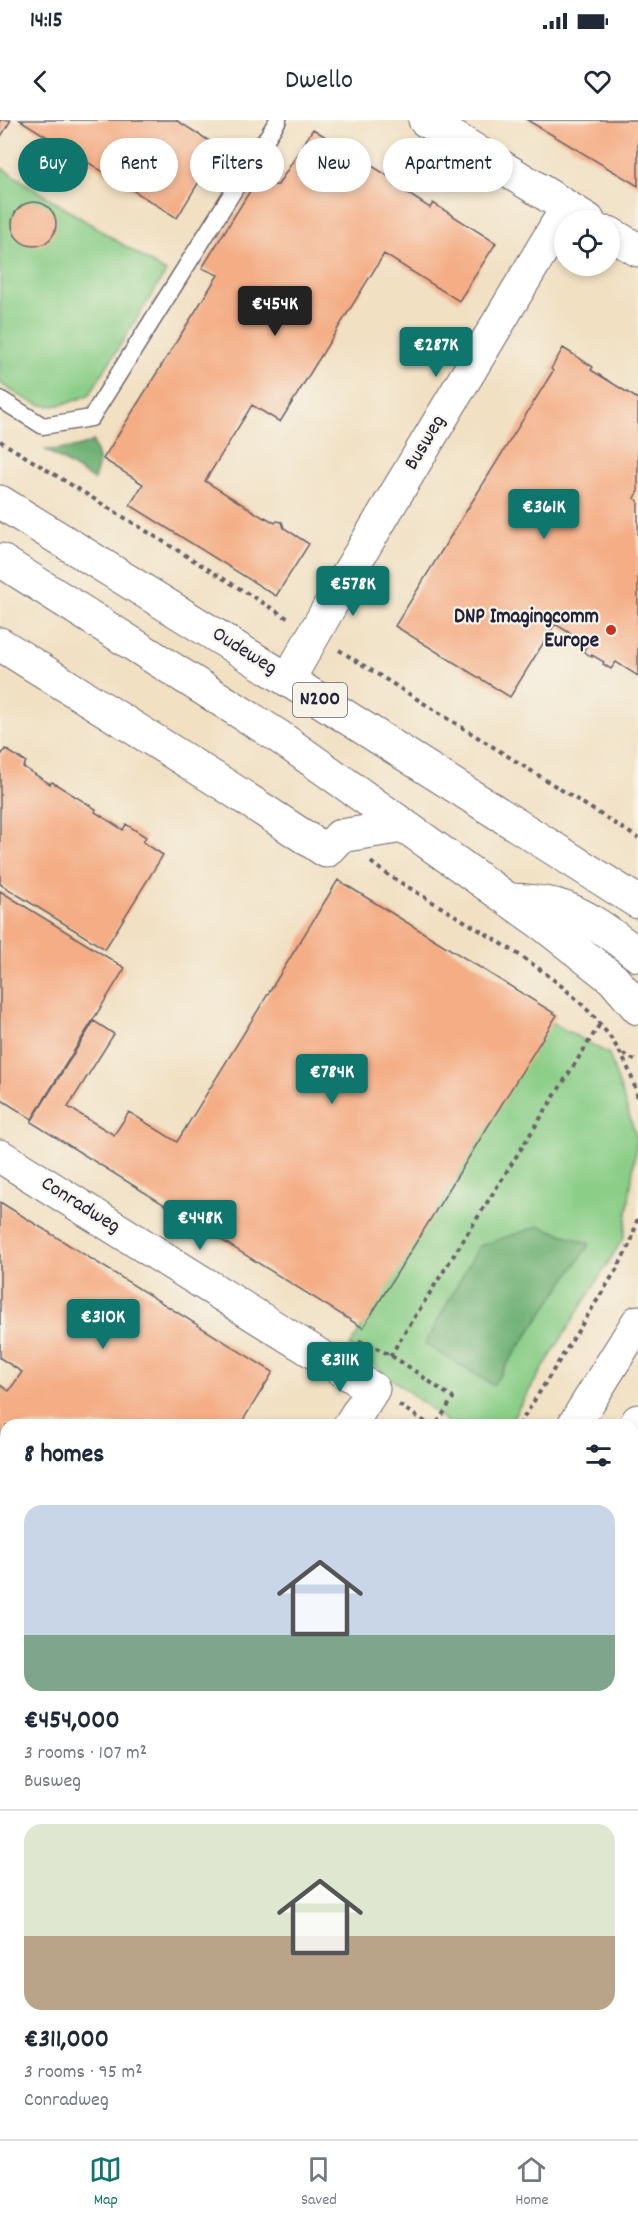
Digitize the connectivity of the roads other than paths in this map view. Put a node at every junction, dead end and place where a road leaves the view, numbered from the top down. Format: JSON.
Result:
{"nodes":[{"id":1,"x":278,"y":120,"type":"edge"},
{"id":2,"x":425,"y":120,"type":"edge"},
{"id":3,"x":571,"y":210,"type":"edge"},
{"id":4,"x":620,"y":239,"type":"edge"},
{"id":5,"x":554,"y":250,"type":"edge"},
{"id":6,"x":638,"y":250,"type":"edge"},
{"id":7,"x":0,"y":399,"type":"edge"},
{"id":8,"x":0,"y":502,"type":"edge"},
{"id":9,"x":0,"y":560,"type":"edge"},
{"id":10,"x":0,"y":644,"type":"edge"},
{"id":11,"x":288,"y":680,"type":"junction"},
{"id":12,"x":404,"y":826,"type":"junction"},
{"id":13,"x":505,"y":899,"type":"junction"},
{"id":14,"x":638,"y":902,"type":"edge"},
{"id":15,"x":638,"y":955,"type":"edge"},
{"id":16,"x":638,"y":1008,"type":"edge"},
{"id":17,"x":0,"y":1156,"type":"edge"},
{"id":18,"x":638,"y":1322,"type":"edge"},
{"id":19,"x":354,"y":1419,"type":"edge"},
{"id":20,"x":578,"y":1419,"type":"edge"}],
"edges":[{"from":1,"to":7,"type":"lane"},
{"from":2,"to":3,"type":"main road"},
{"from":4,"to":6,"type":"main road"},
{"from":5,"to":11,"type":"main road","name":"Busweg"},
{"from":8,"to":11,"type":"main road","name":"Oudeweg","number":"N200"},
{"from":9,"to":12,"type":"main road","number":"N200"},
{"from":10,"to":12,"type":"main road"},
{"from":11,"to":14,"type":"main road","name":"Oudeweg","number":"N200"},
{"from":12,"to":13,"type":"main road","number":"N200"},
{"from":13,"to":15,"type":"main road","number":"N200"},
{"from":13,"to":16,"type":"main road"},
{"from":17,"to":19,"type":"main road","name":"Conradweg"},
{"from":18,"to":20,"type":"main road"}]}
